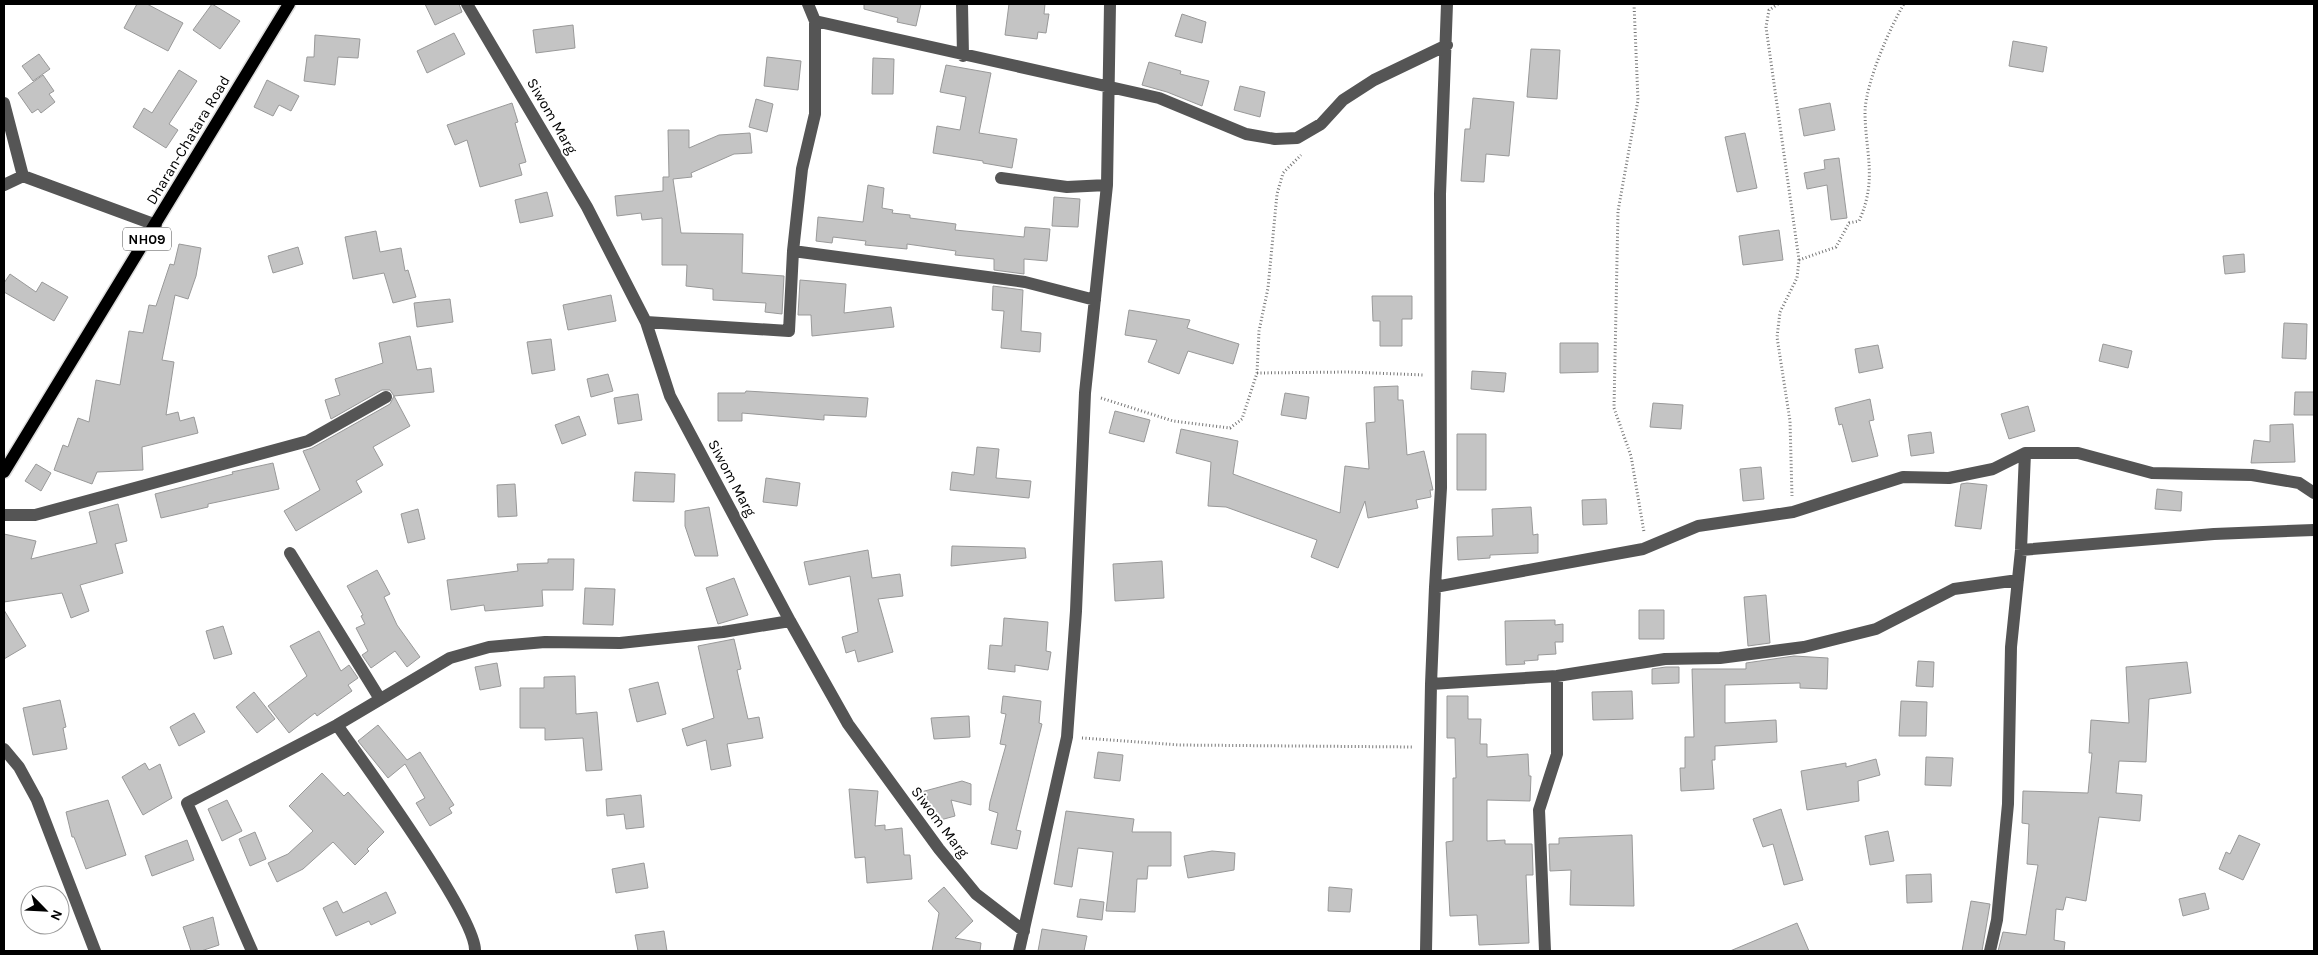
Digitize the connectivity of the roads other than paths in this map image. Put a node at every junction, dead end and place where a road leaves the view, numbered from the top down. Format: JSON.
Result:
{"nodes":[{"id":1,"x":289,"y":4,"type":"edge"},
{"id":2,"x":467,"y":4,"type":"edge"},
{"id":3,"x":808,"y":4,"type":"edge"},
{"id":4,"x":962,"y":4,"type":"edge"},
{"id":5,"x":1110,"y":4,"type":"edge"},
{"id":6,"x":1447,"y":4,"type":"edge"},
{"id":7,"x":815,"y":21,"type":"junction"},
{"id":8,"x":1446,"y":45,"type":"junction"},
{"id":9,"x":963,"y":56,"type":"junction"},
{"id":10,"x":1109,"y":88,"type":"junction"},
{"id":11,"x":4,"y":103,"type":"edge"},
{"id":12,"x":23,"y":176,"type":"junction"},
{"id":13,"x":1001,"y":178,"type":"dead end"},
{"id":14,"x":4,"y":185,"type":"edge"},
{"id":15,"x":1107,"y":186,"type":"junction"},
{"id":16,"x":156,"y":225,"type":"junction"},
{"id":17,"x":793,"y":251,"type":"junction"},
{"id":18,"x":1095,"y":300,"type":"junction"},
{"id":19,"x":646,"y":322,"type":"junction"},
{"id":20,"x":386,"y":397,"type":"dead end"},
{"id":21,"x":2025,"y":453,"type":"junction"},
{"id":22,"x":4,"y":472,"type":"edge"},
{"id":23,"x":2314,"y":493,"type":"edge"},
{"id":24,"x":4,"y":516,"type":"edge"},
{"id":25,"x":2314,"y":530,"type":"edge"},
{"id":26,"x":2021,"y":550,"type":"junction"},
{"id":27,"x":290,"y":554,"type":"dead end"},
{"id":28,"x":2018,"y":580,"type":"junction"},
{"id":29,"x":1435,"y":587,"type":"junction"},
{"id":30,"x":790,"y":621,"type":"junction"},
{"id":31,"x":1556,"y":676,"type":"junction"},
{"id":32,"x":1431,"y":684,"type":"junction"},
{"id":33,"x":380,"y":700,"type":"junction"},
{"id":34,"x":338,"y":725,"type":"junction"},
{"id":35,"x":4,"y":749,"type":"edge"},
{"id":36,"x":1024,"y":931,"type":"junction"},
{"id":37,"x":95,"y":951,"type":"edge"},
{"id":38,"x":252,"y":951,"type":"edge"},
{"id":39,"x":475,"y":951,"type":"edge"},
{"id":40,"x":1019,"y":951,"type":"edge"},
{"id":41,"x":1426,"y":951,"type":"edge"},
{"id":42,"x":1545,"y":951,"type":"edge"},
{"id":43,"x":1990,"y":951,"type":"edge"}],
"edges":[{"from":1,"to":16,"type":"main road","name":"Dharan-Chatara Road","number":"NH09"},
{"from":2,"to":19,"type":"street","name":"Siwom Marg"},
{"from":3,"to":7,"type":"street"},
{"from":4,"to":9,"type":"street"},
{"from":5,"to":10,"type":"street"},
{"from":6,"to":8,"type":"street"},
{"from":7,"to":9,"type":"street"},
{"from":7,"to":17,"type":"street"},
{"from":8,"to":10,"type":"street"},
{"from":8,"to":29,"type":"street"},
{"from":9,"to":10,"type":"street"},
{"from":10,"to":15,"type":"street"},
{"from":11,"to":12,"type":"street"},
{"from":12,"to":14,"type":"street"},
{"from":12,"to":16,"type":"street"},
{"from":13,"to":15,"type":"street"},
{"from":15,"to":18,"type":"street"},
{"from":16,"to":22,"type":"main road","name":"Dharan-Chatara Road","number":"NH09"},
{"from":17,"to":18,"type":"street"},
{"from":17,"to":19,"type":"street"},
{"from":18,"to":36,"type":"street"},
{"from":19,"to":30,"type":"street","name":"Siwom Marg"},
{"from":20,"to":24,"type":"street"},
{"from":21,"to":23,"type":"street"},
{"from":21,"to":26,"type":"street"},
{"from":21,"to":29,"type":"street"},
{"from":25,"to":26,"type":"street"},
{"from":26,"to":28,"type":"street"},
{"from":27,"to":33,"type":"street"},
{"from":28,"to":31,"type":"street"},
{"from":28,"to":43,"type":"street"},
{"from":29,"to":32,"type":"street"},
{"from":30,"to":33,"type":"street"},
{"from":30,"to":36,"type":"street","name":"Siwom Marg"},
{"from":31,"to":32,"type":"street"},
{"from":31,"to":42,"type":"street"},
{"from":32,"to":41,"type":"street"},
{"from":33,"to":34,"type":"street"},
{"from":34,"to":38,"type":"street"},
{"from":34,"to":39,"type":"street"},
{"from":35,"to":37,"type":"street"},
{"from":36,"to":40,"type":"street"}]}
